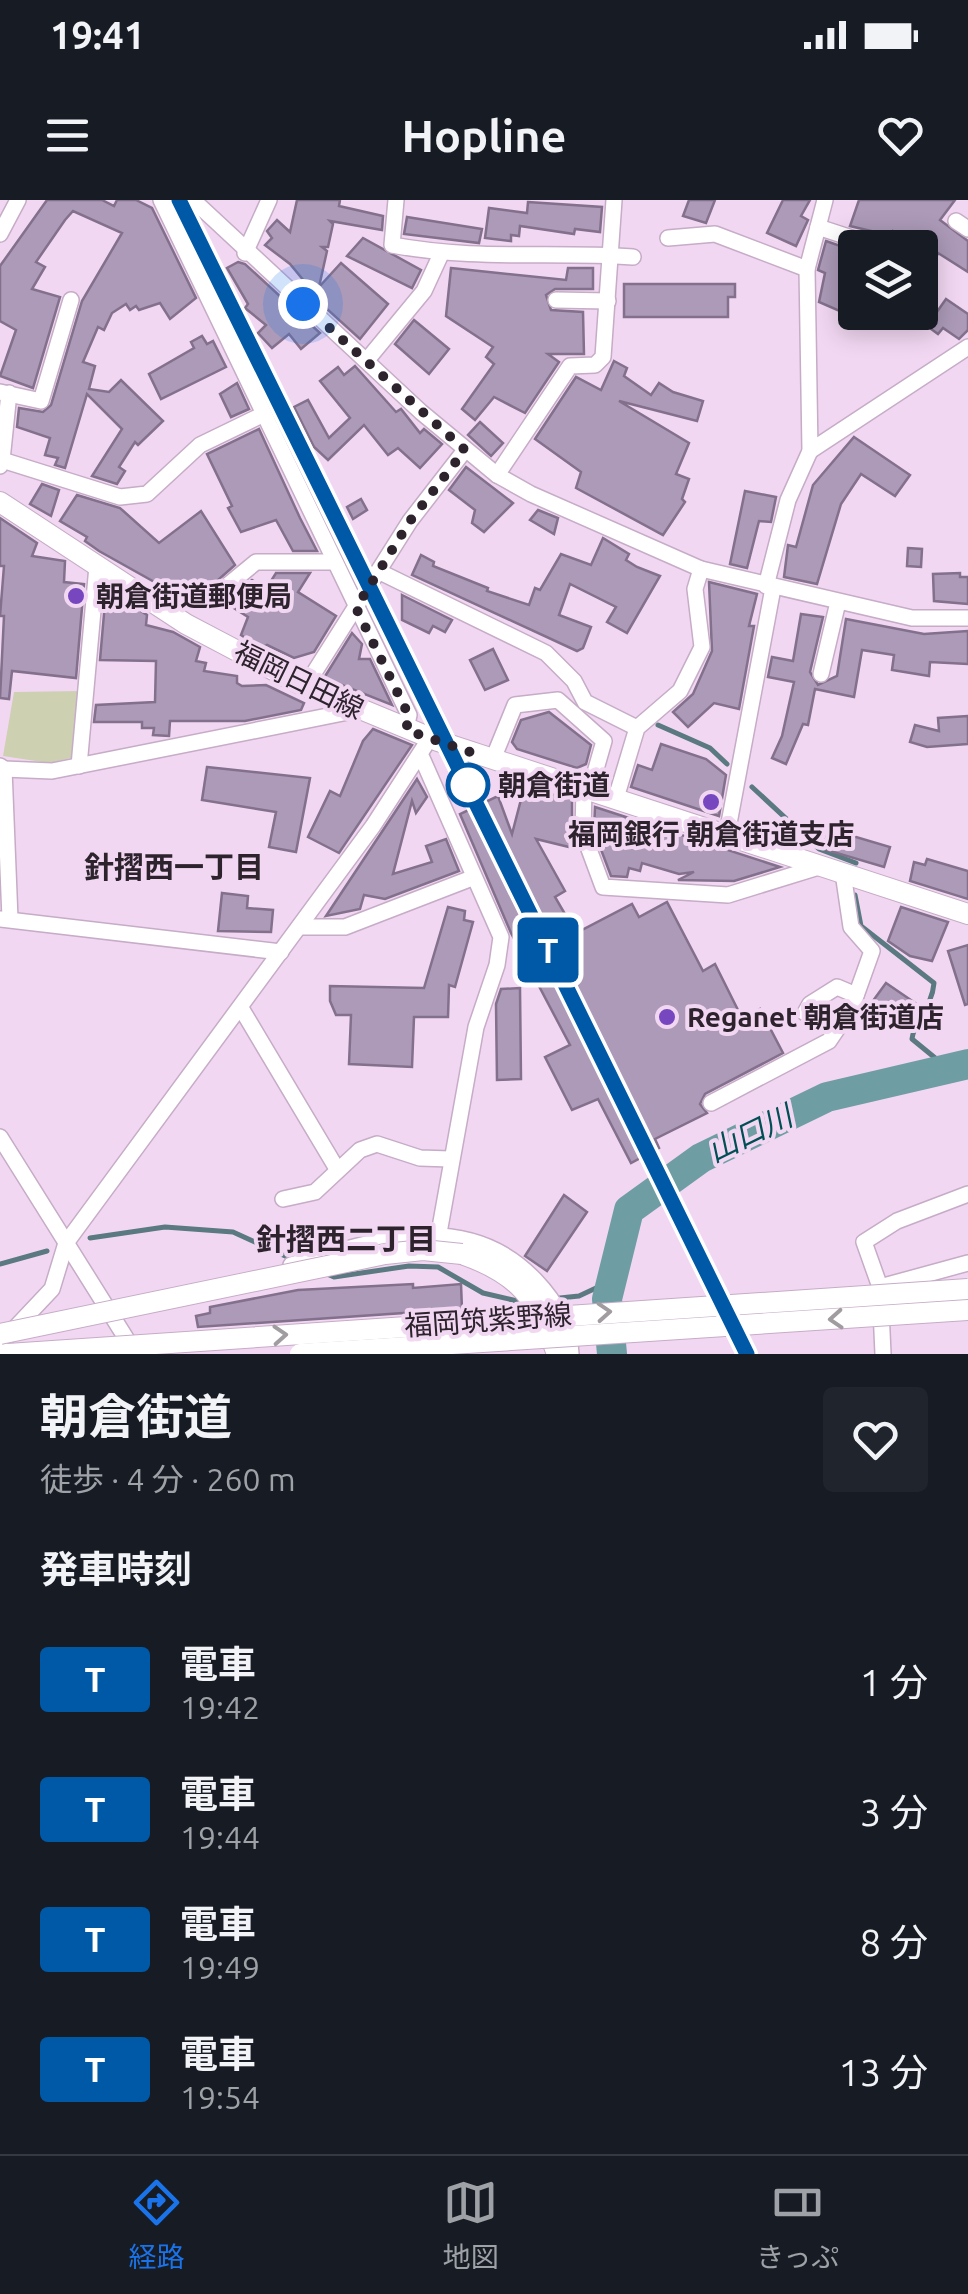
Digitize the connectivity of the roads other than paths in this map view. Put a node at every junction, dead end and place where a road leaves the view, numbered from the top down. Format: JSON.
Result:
{"nodes":[{"id":1,"x":18,"y":200,"type":"edge"},
{"id":2,"x":162,"y":200,"type":"edge"},
{"id":3,"x":193,"y":200,"type":"edge"},
{"id":4,"x":269,"y":200,"type":"edge"},
{"id":5,"x":396,"y":200,"type":"edge"},
{"id":6,"x":614,"y":200,"type":"edge"},
{"id":7,"x":825,"y":200,"type":"edge"},
{"id":8,"x":818,"y":226,"type":"junction"},
{"id":9,"x":838,"y":233,"type":"edge"},
{"id":10,"x":0,"y":234,"type":"edge"},
{"id":11,"x":668,"y":238,"type":"dead end"},
{"id":12,"x":245,"y":253,"type":"junction"},
{"id":13,"x":441,"y":254,"type":"junction"},
{"id":14,"x":609,"y":255,"type":"junction"},
{"id":15,"x":633,"y":256,"type":"dead end"},
{"id":16,"x":807,"y":269,"type":"junction"},
{"id":17,"x":71,"y":300,"type":"dead end"},
{"id":18,"x":556,"y":300,"type":"dead end"},
{"id":19,"x":608,"y":301,"type":"junction"},
{"id":20,"x":968,"y":347,"type":"edge"},
{"id":21,"x":367,"y":360,"type":"junction"},
{"id":22,"x":4,"y":392,"type":"edge"},
{"id":23,"x":262,"y":415,"type":"junction"},
{"id":24,"x":465,"y":450,"type":"junction"},
{"id":25,"x":810,"y":451,"type":"junction"},
{"id":26,"x":1,"y":463,"type":"edge"},
{"id":27,"x":497,"y":475,"type":"junction"},
{"id":28,"x":0,"y":502,"type":"edge"},
{"id":29,"x":334,"y":562,"type":"junction"},
{"id":30,"x":97,"y":566,"type":"junction"},
{"id":31,"x":702,"y":569,"type":"junction"},
{"id":32,"x":380,"y":572,"type":"junction"},
{"id":33,"x":228,"y":585,"type":"dead end"},
{"id":34,"x":769,"y":587,"type":"junction"},
{"id":35,"x":838,"y":602,"type":"junction"},
{"id":36,"x":356,"y":608,"type":"junction"},
{"id":37,"x":968,"y":618,"type":"edge"},
{"id":38,"x":821,"y":674,"type":"dead end"},
{"id":39,"x":306,"y":686,"type":"junction"},
{"id":40,"x":358,"y":710,"type":"junction"},
{"id":41,"x":638,"y":728,"type":"junction"},
{"id":42,"x":406,"y":730,"type":"junction"},
{"id":43,"x":426,"y":748,"type":"junction"},
{"id":44,"x":494,"y":759,"type":"junction"},
{"id":45,"x":79,"y":766,"type":"junction"},
{"id":46,"x":2,"y":768,"type":"edge"},
{"id":47,"x":587,"y":789,"type":"junction"},
{"id":48,"x":616,"y":798,"type":"junction"},
{"id":49,"x":727,"y":834,"type":"junction"},
{"id":50,"x":822,"y":866,"type":"junction"},
{"id":51,"x":843,"y":873,"type":"junction"},
{"id":52,"x":472,"y":878,"type":"junction"},
{"id":53,"x":968,"y":914,"type":"edge"},
{"id":54,"x":5,"y":919,"type":"edge"},
{"id":55,"x":299,"y":927,"type":"junction"},
{"id":56,"x":281,"y":952,"type":"junction"},
{"id":57,"x":856,"y":995,"type":"junction"},
{"id":58,"x":240,"y":1008,"type":"junction"},
{"id":59,"x":835,"y":1027,"type":"junction"},
{"id":60,"x":710,"y":1103,"type":"dead end"},
{"id":61,"x":0,"y":1137,"type":"edge"},
{"id":62,"x":450,"y":1158,"type":"junction"},
{"id":63,"x":337,"y":1169,"type":"junction"},
{"id":64,"x":968,"y":1194,"type":"edge"},
{"id":65,"x":283,"y":1200,"type":"dead end"},
{"id":66,"x":439,"y":1234,"type":"junction"},
{"id":67,"x":66,"y":1243,"type":"junction"},
{"id":68,"x":968,"y":1263,"type":"edge"},
{"id":69,"x":880,"y":1287,"type":"junction"},
{"id":70,"x":968,"y":1289,"type":"edge"},
{"id":71,"x":106,"y":1305,"type":"junction"},
{"id":72,"x":968,"y":1310,"type":"edge"},
{"id":73,"x":0,"y":1334,"type":"edge"},
{"id":74,"x":0,"y":1344,"type":"edge"},
{"id":75,"x":8,"y":1354,"type":"edge"},
{"id":76,"x":136,"y":1354,"type":"edge"},
{"id":77,"x":300,"y":1354,"type":"edge"},
{"id":78,"x":557,"y":1354,"type":"edge"},
{"id":79,"x":571,"y":1354,"type":"edge"},
{"id":80,"x":883,"y":1354,"type":"edge"}],
"edges":[{"from":1,"to":10,"type":"street"},
{"from":2,"to":23,"type":"street"},
{"from":3,"to":12,"type":"street"},
{"from":4,"to":12,"type":"street"},
{"from":5,"to":13,"type":"street"},
{"from":6,"to":14,"type":"street"},
{"from":7,"to":8,"type":"street"},
{"from":8,"to":9,"type":"street"},
{"from":8,"to":16,"type":"street"},
{"from":11,"to":16,"type":"street"},
{"from":12,"to":21,"type":"street"},
{"from":13,"to":14,"type":"street"},
{"from":13,"to":21,"type":"street"},
{"from":14,"to":15,"type":"street"},
{"from":14,"to":19,"type":"street"},
{"from":16,"to":25,"type":"street"},
{"from":17,"to":22,"type":"street"},
{"from":18,"to":19,"type":"street"},
{"from":19,"to":27,"type":"street"},
{"from":20,"to":25,"type":"street"},
{"from":21,"to":24,"type":"street"},
{"from":22,"to":26,"type":"street"},
{"from":23,"to":26,"type":"street"},
{"from":23,"to":29,"type":"street"},
{"from":24,"to":27,"type":"street"},
{"from":24,"to":32,"type":"street"},
{"from":25,"to":34,"type":"street"},
{"from":27,"to":31,"type":"street"},
{"from":28,"to":30,"type":"main road","name":"福岡日田線"},
{"from":29,"to":33,"type":"street"},
{"from":29,"to":36,"type":"street"},
{"from":30,"to":39,"type":"main road","name":"福岡日田線"},
{"from":30,"to":45,"type":"street"},
{"from":31,"to":34,"type":"street"},
{"from":31,"to":41,"type":"street"},
{"from":32,"to":36,"type":"street"},
{"from":32,"to":41,"type":"street"},
{"from":34,"to":35,"type":"street"},
{"from":34,"to":49,"type":"street"},
{"from":35,"to":37,"type":"street"},
{"from":35,"to":38,"type":"street"},
{"from":36,"to":39,"type":"street"},
{"from":36,"to":42,"type":"street"},
{"from":39,"to":40,"type":"main road","name":"福岡日田線"},
{"from":40,"to":42,"type":"main road","name":"福岡日田線"},
{"from":40,"to":45,"type":"street"},
{"from":41,"to":48,"type":"street"},
{"from":42,"to":43,"type":"main road","name":"福岡日田線"},
{"from":43,"to":44,"type":"main road","name":"福岡日田線"},
{"from":43,"to":52,"type":"street"},
{"from":43,"to":55,"type":"street"},
{"from":44,"to":47,"type":"main road","name":"福岡日田線"},
{"from":44,"to":47,"type":"street"},
{"from":45,"to":46,"type":"street"},
{"from":46,"to":54,"type":"street"},
{"from":47,"to":48,"type":"main road","name":"福岡日田線"},
{"from":47,"to":50,"type":"street"},
{"from":48,"to":49,"type":"main road","name":"福岡日田線"},
{"from":49,"to":50,"type":"main road","name":"福岡日田線"},
{"from":50,"to":51,"type":"main road","name":"福岡日田線"},
{"from":51,"to":53,"type":"main road","name":"福岡日田線"},
{"from":51,"to":57,"type":"street"},
{"from":52,"to":55,"type":"street"},
{"from":52,"to":62,"type":"street"},
{"from":54,"to":56,"type":"street"},
{"from":55,"to":56,"type":"street"},
{"from":56,"to":58,"type":"street"},
{"from":57,"to":59,"type":"street"},
{"from":57,"to":59,"type":"street"},
{"from":58,"to":63,"type":"street"},
{"from":58,"to":67,"type":"street"},
{"from":59,"to":60,"type":"street"},
{"from":61,"to":67,"type":"street"},
{"from":62,"to":63,"type":"street"},
{"from":62,"to":66,"type":"street"},
{"from":63,"to":65,"type":"street"},
{"from":64,"to":69,"type":"street"},
{"from":66,"to":71,"type":"street"},
{"from":66,"to":79,"type":"street"},
{"from":67,"to":71,"type":"street"},
{"from":67,"to":74,"type":"street"},
{"from":68,"to":69,"type":"street"},
{"from":69,"to":80,"type":"street"},
{"from":75,"to":70,"type":"main road","name":"福岡筑紫野線","one_way":true,"bridge":true},
{"from":71,"to":76,"type":"street"},
{"from":72,"to":77,"type":"main road","name":"福岡筑紫野線","one_way":true,"bridge":true},
{"from":73,"to":78,"type":"main road","bridge":true}]}
